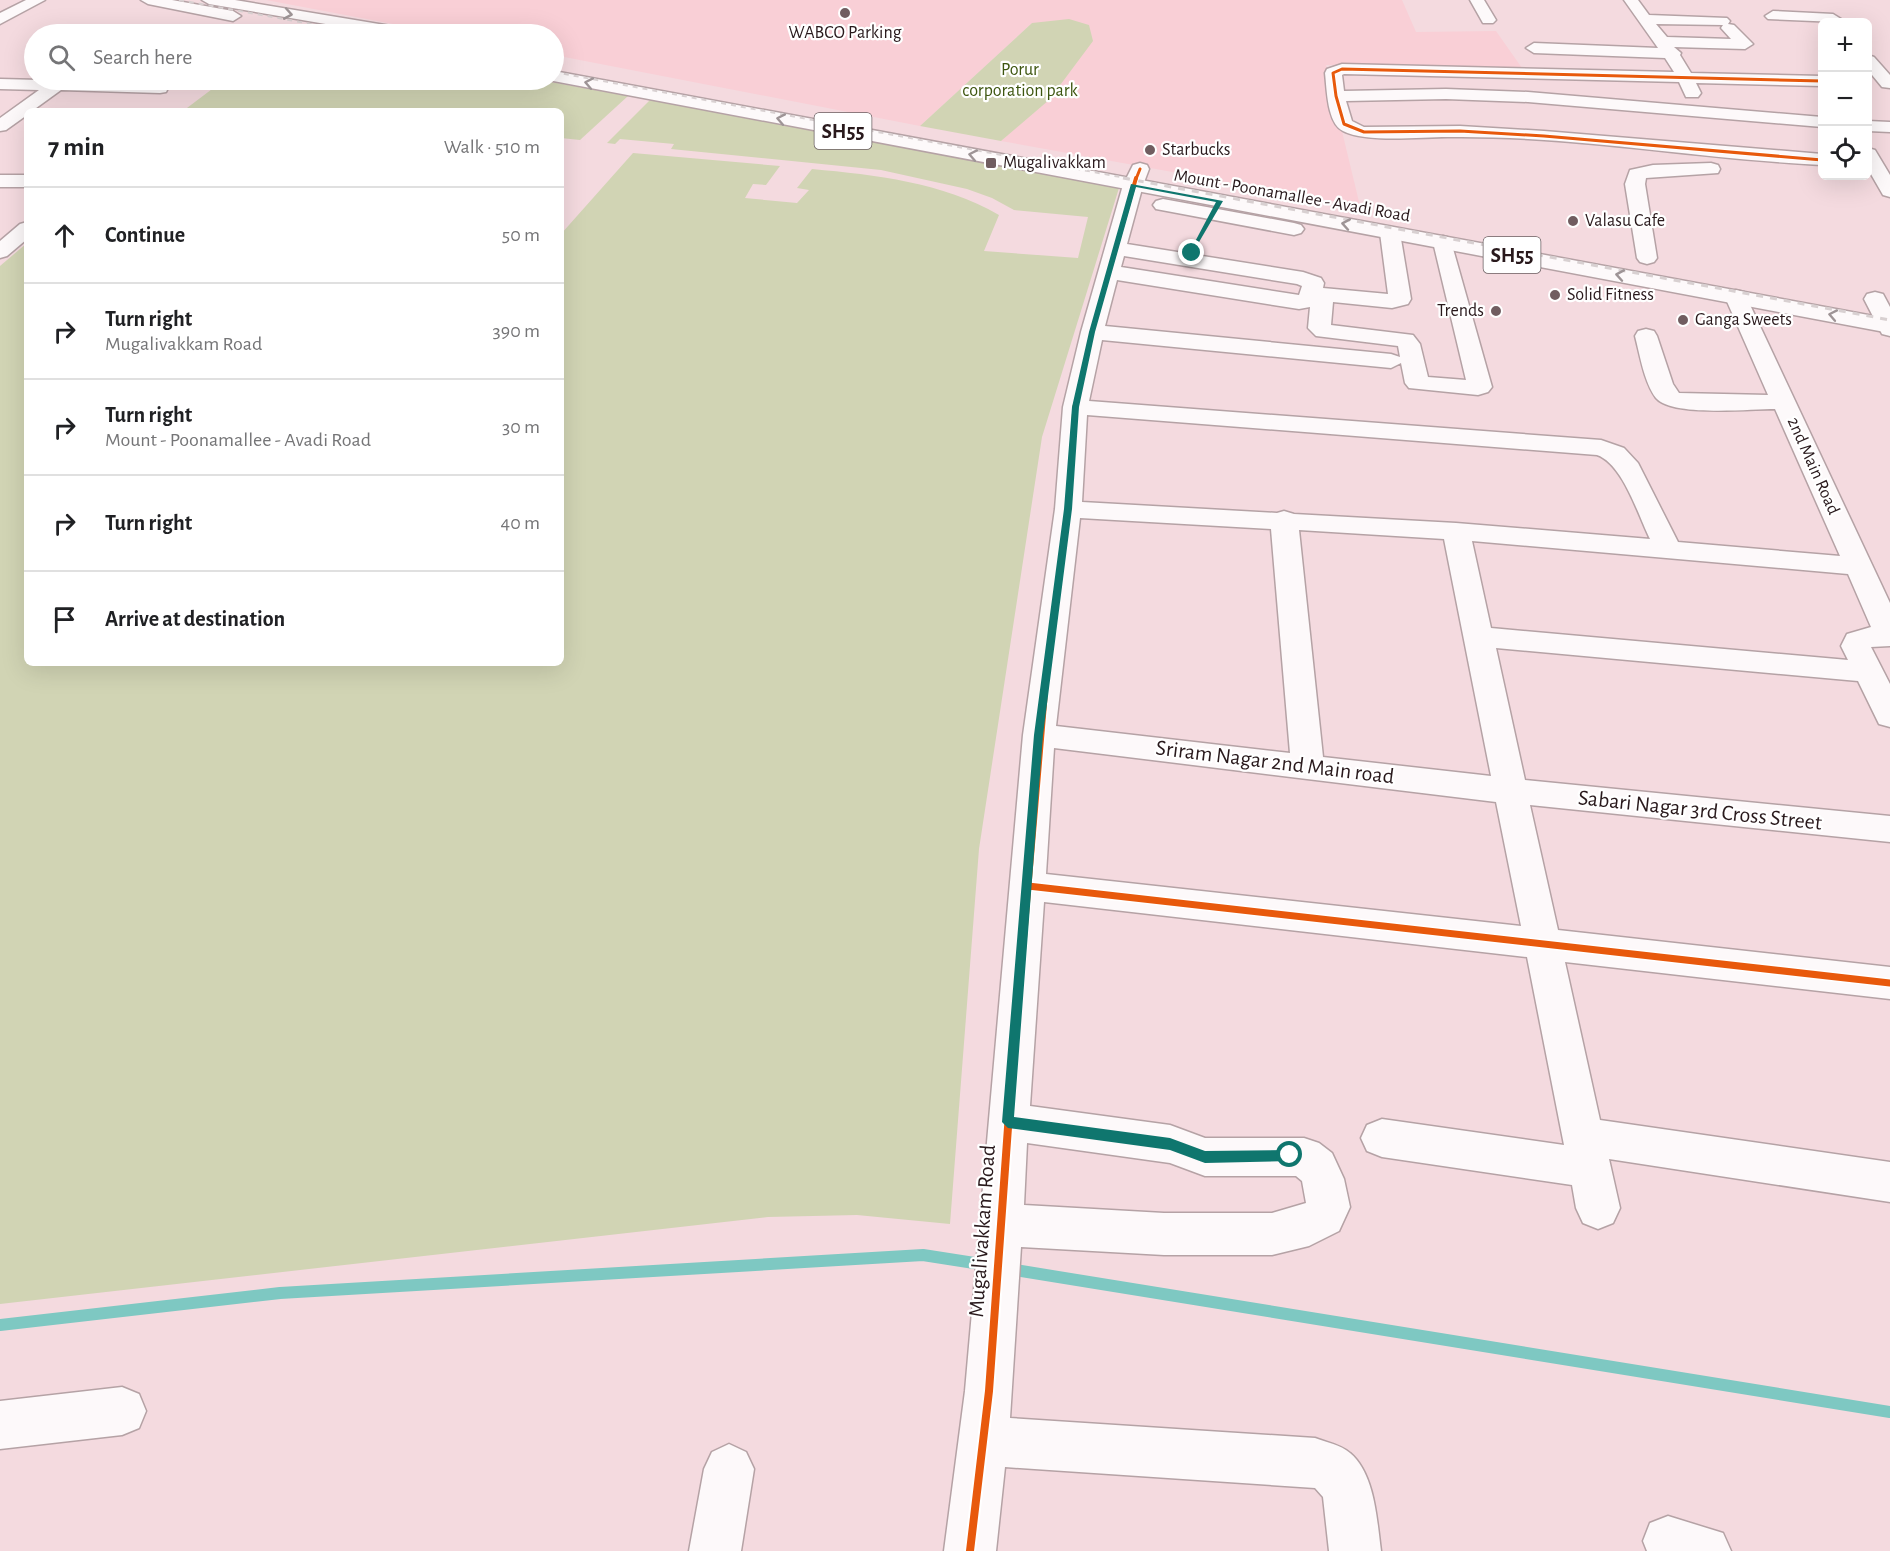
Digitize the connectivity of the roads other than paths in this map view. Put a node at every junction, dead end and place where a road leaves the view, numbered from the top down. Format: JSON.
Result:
{"nodes":[{"id":1,"x":38,"y":0,"type":"edge"},
{"id":2,"x":148,"y":0,"type":"edge"},
{"id":3,"x":209,"y":0,"type":"edge"},
{"id":4,"x":1477,"y":0,"type":"edge"},
{"id":5,"x":1630,"y":0,"type":"edge"},
{"id":6,"x":1816,"y":0,"type":"edge"},
{"id":7,"x":1773,"y":16,"type":"dead end"},
{"id":8,"x":1831,"y":18,"type":"edge"},
{"id":9,"x":0,"y":19,"type":"edge"},
{"id":10,"x":1644,"y":19,"type":"junction"},
{"id":11,"x":1488,"y":20,"type":"dead end"},
{"id":12,"x":1818,"y":20,"type":"edge"},
{"id":13,"x":278,"y":24,"type":"edge"},
{"id":14,"x":350,"y":24,"type":"edge"},
{"id":15,"x":1534,"y":48,"type":"dead end"},
{"id":16,"x":1669,"y":48,"type":"junction"},
{"id":17,"x":564,"y":62,"type":"edge"},
{"id":18,"x":1872,"y":64,"type":"edge"},
{"id":19,"x":1520,"y":72,"type":"junction"},
{"id":20,"x":1687,"y":76,"type":"junction"},
{"id":21,"x":564,"y":78,"type":"edge"},
{"id":22,"x":1818,"y":81,"type":"edge"},
{"id":23,"x":1872,"y":82,"type":"edge"},
{"id":24,"x":1889,"y":83,"type":"edge"},
{"id":25,"x":0,"y":84,"type":"edge"},
{"id":26,"x":24,"y":84,"type":"edge"},
{"id":27,"x":692,"y":85,"type":"junction"},
{"id":28,"x":50,"y":90,"type":"edge"},
{"id":29,"x":1336,"y":96,"type":"junction"},
{"id":30,"x":1528,"y":97,"type":"junction"},
{"id":31,"x":671,"y":98,"type":"junction"},
{"id":32,"x":26,"y":108,"type":"edge"},
{"id":33,"x":24,"y":109,"type":"edge"},
{"id":34,"x":1699,"y":111,"type":"junction"},
{"id":35,"x":1818,"y":122,"type":"edge"},
{"id":36,"x":1872,"y":126,"type":"edge"},
{"id":37,"x":0,"y":127,"type":"edge"},
{"id":38,"x":1890,"y":127,"type":"edge"},
{"id":39,"x":24,"y":128,"type":"edge"},
{"id":40,"x":1716,"y":152,"type":"junction"},
{"id":41,"x":1818,"y":160,"type":"edge"},
{"id":42,"x":1875,"y":162,"type":"edge"},
{"id":43,"x":1137,"y":177,"type":"junction"},
{"id":44,"x":0,"y":181,"type":"edge"},
{"id":45,"x":24,"y":181,"type":"edge"},
{"id":46,"x":1890,"y":191,"type":"edge"},
{"id":47,"x":1162,"y":205,"type":"dead end"},
{"id":48,"x":1216,"y":208,"type":"junction"},
{"id":49,"x":1373,"y":211,"type":"dead end"},
{"id":50,"x":1294,"y":229,"type":"dead end"},
{"id":51,"x":1390,"y":232,"type":"junction"},
{"id":52,"x":1443,"y":242,"type":"junction"},
{"id":53,"x":1197,"y":243,"type":"dead end"},
{"id":54,"x":1122,"y":262,"type":"junction"},
{"id":55,"x":1669,"y":262,"type":"dead end"},
{"id":56,"x":1851,"y":295,"type":"dead end"},
{"id":57,"x":1736,"y":297,"type":"junction"},
{"id":58,"x":1882,"y":301,"type":"edge"},
{"id":59,"x":1889,"y":326,"type":"edge"},
{"id":60,"x":1092,"y":332,"type":"junction"},
{"id":61,"x":1646,"y":336,"type":"dead end"},
{"id":62,"x":1391,"y":361,"type":"dead end"},
{"id":63,"x":1784,"y":402,"type":"junction"},
{"id":64,"x":1075,"y":407,"type":"junction"},
{"id":65,"x":1068,"y":509,"type":"junction"},
{"id":66,"x":1284,"y":519,"type":"junction"},
{"id":67,"x":1456,"y":531,"type":"junction"},
{"id":68,"x":1668,"y":549,"type":"junction"},
{"id":69,"x":1859,"y":566,"type":"junction"},
{"id":70,"x":1890,"y":636,"type":"edge"},
{"id":71,"x":1478,"y":637,"type":"junction"},
{"id":72,"x":1868,"y":672,"type":"junction"},
{"id":73,"x":1890,"y":716,"type":"edge"},
{"id":74,"x":1039,"y":735,"type":"junction"},
{"id":75,"x":1306,"y":765,"type":"junction"},
{"id":76,"x":1510,"y":791,"type":"junction"},
{"id":77,"x":1890,"y":829,"type":"edge"},
{"id":78,"x":1028,"y":886,"type":"junction"},
{"id":79,"x":1543,"y":944,"type":"junction"},
{"id":80,"x":1890,"y":984,"type":"edge"},
{"id":81,"x":1008,"y":1122,"type":"junction"},
{"id":82,"x":1382,"y":1138,"type":"dead end"},
{"id":83,"x":1586,"y":1152,"type":"junction"},
{"id":84,"x":1890,"y":1182,"type":"edge"},
{"id":85,"x":1598,"y":1208,"type":"dead end"},
{"id":86,"x":1000,"y":1230,"type":"junction"},
{"id":87,"x":122,"y":1411,"type":"dead end"},
{"id":88,"x":0,"y":1425,"type":"edge"},
{"id":89,"x":984,"y":1441,"type":"junction"},
{"id":90,"x":729,"y":1469,"type":"dead end"},
{"id":91,"x":715,"y":1551,"type":"edge"},
{"id":92,"x":970,"y":1551,"type":"edge"},
{"id":93,"x":1355,"y":1551,"type":"edge"}],
"edges":[{"from":1,"to":9,"type":"street"},
{"from":2,"to":13,"type":"street"},
{"from":3,"to":14,"type":"street","one_way":true},
{"from":4,"to":11,"type":"street"},
{"from":5,"to":10,"type":"street"},
{"from":6,"to":8,"type":"street"},
{"from":7,"to":12,"type":"street"},
{"from":10,"to":16,"type":"street"},
{"from":10,"to":16,"type":"street"},
{"from":15,"to":16,"type":"street"},
{"from":16,"to":20,"type":"street"},
{"from":17,"to":27,"type":"street","name":"Mount - Poonamallee - Avadi Road","number":"SH55"},
{"from":18,"to":24,"type":"street"},
{"from":19,"to":20,"type":"street"},
{"from":19,"to":29,"type":"street"},
{"from":19,"to":30,"type":"street"},
{"from":20,"to":22,"type":"street"},
{"from":20,"to":34,"type":"street"},
{"from":31,"to":21,"type":"street","name":"Mount - Poonamallee - Avadi Road","number":"SH55","one_way":true},
{"from":23,"to":24,"type":"street"},
{"from":25,"to":26,"type":"street"},
{"from":27,"to":31,"type":"street"},
{"from":27,"to":43,"type":"street","name":"Mount - Poonamallee - Avadi Road","number":"SH55"},
{"from":28,"to":32,"type":"street"},
{"from":29,"to":30,"type":"street"},
{"from":29,"to":40,"type":"street"},
{"from":30,"to":34,"type":"street"},
{"from":43,"to":31,"type":"street","name":"Mount - Poonamallee - Avadi Road","number":"SH55","one_way":true},
{"from":33,"to":37,"type":"street"},
{"from":34,"to":35,"type":"street"},
{"from":34,"to":40,"type":"street"},
{"from":36,"to":38,"type":"street"},
{"from":37,"to":39,"type":"street"},
{"from":40,"to":41,"type":"street"},
{"from":40,"to":55,"type":"street"},
{"from":42,"to":46,"type":"street"},
{"from":43,"to":48,"type":"street","name":"Mount - Poonamallee - Avadi Road","number":"SH55"},
{"from":43,"to":49,"type":"street","name":"Mount - Poonamallee - Avadi Road","number":"SH55"},
{"from":43,"to":54,"type":"street","name":"Mugalivakkam Road"},
{"from":44,"to":45,"type":"street"},
{"from":47,"to":48,"type":"street"},
{"from":48,"to":50,"type":"street"},
{"from":51,"to":48,"type":"street","name":"Mount - Poonamallee - Avadi Road","number":"SH55","one_way":true},
{"from":48,"to":53,"type":"street"},
{"from":51,"to":52,"type":"street","name":"Mount - Poonamallee - Avadi Road","number":"SH55"},
{"from":51,"to":52,"type":"street"},
{"from":57,"to":52,"type":"street","name":"Mount - Poonamallee - Avadi Road","number":"SH55","one_way":true},
{"from":54,"to":54,"type":"street"},
{"from":54,"to":60,"type":"street","name":"Mugalivakkam Road"},
{"from":56,"to":58,"type":"street"},
{"from":59,"to":57,"type":"street","name":"Mount - Poonamallee - Avadi Road","number":"SH55","one_way":true},
{"from":57,"to":63,"type":"street","name":"2nd Main Road"},
{"from":58,"to":59,"type":"street"},
{"from":60,"to":62,"type":"street"},
{"from":60,"to":64,"type":"street","name":"Mugalivakkam Road"},
{"from":61,"to":63,"type":"street"},
{"from":63,"to":69,"type":"street","name":"2nd Main Road"},
{"from":64,"to":65,"type":"street","name":"Mugalivakkam Road"},
{"from":64,"to":68,"type":"street"},
{"from":65,"to":66,"type":"street"},
{"from":65,"to":74,"type":"street","name":"Mugalivakkam Road"},
{"from":66,"to":67,"type":"street"},
{"from":66,"to":75,"type":"street"},
{"from":67,"to":68,"type":"street"},
{"from":67,"to":71,"type":"street"},
{"from":68,"to":69,"type":"street"},
{"from":69,"to":70,"type":"street","name":"2nd Main Road"},
{"from":70,"to":72,"type":"street","name":"2nd Main Road"},
{"from":71,"to":72,"type":"street"},
{"from":71,"to":76,"type":"street"},
{"from":72,"to":73,"type":"street","name":"2nd Main Road"},
{"from":74,"to":75,"type":"street","name":"Sriram Nagar 2nd Main road"},
{"from":74,"to":78,"type":"street","name":"Mugalivakkam Road"},
{"from":75,"to":76,"type":"street","name":"Sriram Nagar 2nd Main road"},
{"from":76,"to":77,"type":"street","name":"Sabari Nagar 3rd Cross Street"},
{"from":76,"to":79,"type":"street"},
{"from":78,"to":79,"type":"street"},
{"from":78,"to":81,"type":"street","name":"Mugalivakkam Road"},
{"from":79,"to":80,"type":"street"},
{"from":79,"to":83,"type":"street"},
{"from":81,"to":86,"type":"street","name":"Mugalivakkam Road"},
{"from":81,"to":86,"type":"street"},
{"from":82,"to":83,"type":"street"},
{"from":83,"to":84,"type":"street"},
{"from":83,"to":85,"type":"street"},
{"from":86,"to":89,"type":"street","name":"Mugalivakkam Road"},
{"from":87,"to":88,"type":"street"},
{"from":89,"to":92,"type":"street","name":"Mugalivakkam Road"},
{"from":89,"to":93,"type":"street"},
{"from":90,"to":91,"type":"street"}]}
